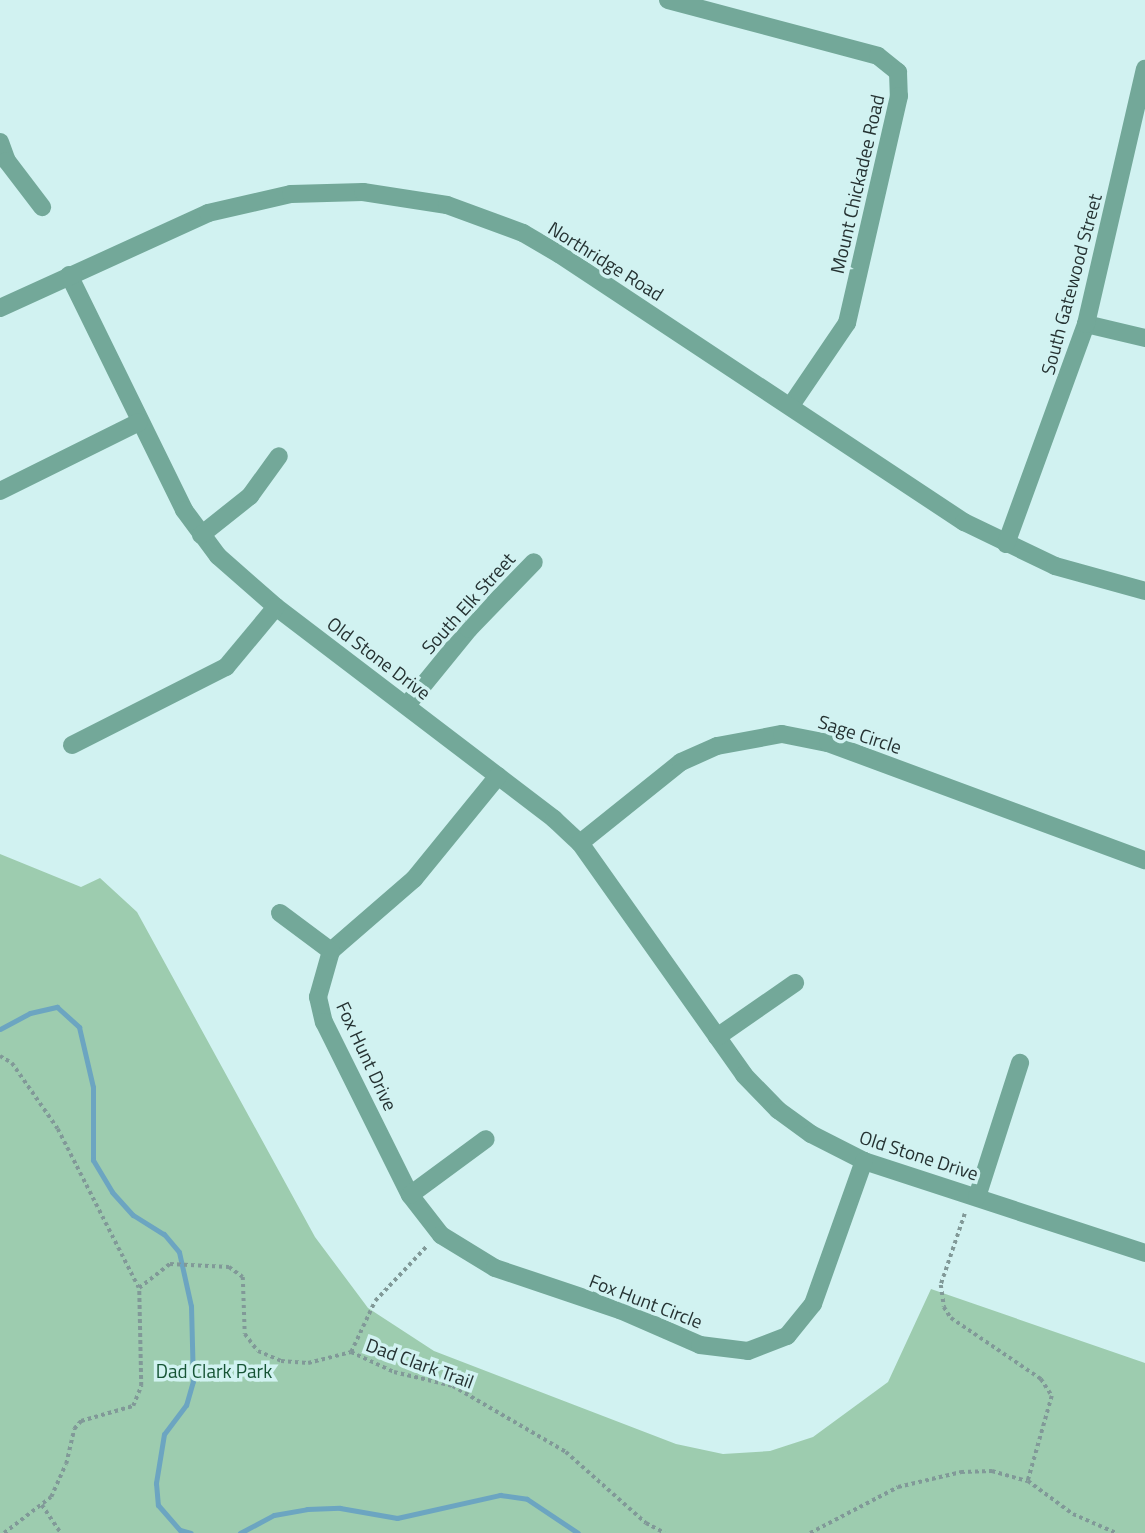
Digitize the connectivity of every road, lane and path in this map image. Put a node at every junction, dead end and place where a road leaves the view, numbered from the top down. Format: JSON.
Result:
{"nodes":[{"id":1,"x":668,"y":0,"type":"edge"},
{"id":2,"x":1145,"y":69,"type":"edge"},
{"id":3,"x":1142,"y":96,"type":"edge"},
{"id":4,"x":0,"y":142,"type":"edge"},
{"id":5,"x":42,"y":208,"type":"dead end"},
{"id":6,"x":69,"y":275,"type":"junction"},
{"id":7,"x":0,"y":308,"type":"edge"},
{"id":8,"x":1087,"y":324,"type":"junction"},
{"id":9,"x":1145,"y":338,"type":"edge"},
{"id":10,"x":792,"y":404,"type":"junction"},
{"id":11,"x":139,"y":422,"type":"junction"},
{"id":12,"x":279,"y":456,"type":"dead end"},
{"id":13,"x":0,"y":491,"type":"edge"},
{"id":14,"x":201,"y":535,"type":"junction"},
{"id":15,"x":1006,"y":544,"type":"junction"},
{"id":16,"x":534,"y":562,"type":"dead end"},
{"id":17,"x":1145,"y":591,"type":"edge"},
{"id":18,"x":276,"y":607,"type":"junction"},
{"id":19,"x":407,"y":705,"type":"junction"},
{"id":20,"x":72,"y":745,"type":"dead end"},
{"id":21,"x":498,"y":776,"type":"junction"},
{"id":22,"x":580,"y":843,"type":"junction"},
{"id":23,"x":1145,"y":860,"type":"edge"},
{"id":24,"x":280,"y":913,"type":"dead end"},
{"id":25,"x":331,"y":951,"type":"junction"},
{"id":26,"x":795,"y":983,"type":"dead end"},
{"id":27,"x":717,"y":1037,"type":"junction"},
{"id":28,"x":0,"y":1056,"type":"edge"},
{"id":29,"x":1020,"y":1063,"type":"dead end"},
{"id":30,"x":486,"y":1139,"type":"dead end"},
{"id":31,"x":864,"y":1161,"type":"junction"},
{"id":32,"x":410,"y":1195,"type":"junction"},
{"id":33,"x":973,"y":1196,"type":"junction"},
{"id":34,"x":440,"y":1235,"type":"junction"},
{"id":35,"x":1145,"y":1252,"type":"edge"},
{"id":36,"x":139,"y":1288,"type":"junction"},
{"id":37,"x":351,"y":1352,"type":"junction"},
{"id":38,"x":1028,"y":1481,"type":"junction"},
{"id":39,"x":42,"y":1505,"type":"junction"},
{"id":40,"x":60,"y":1531,"type":"edge"},
{"id":41,"x":4,"y":1533,"type":"edge"},
{"id":42,"x":665,"y":1533,"type":"edge"},
{"id":43,"x":810,"y":1533,"type":"edge"},
{"id":44,"x":1116,"y":1533,"type":"edge"}],
"edges":[{"from":1,"to":10,"type":"street","name":"Mount Chickadee Road"},
{"from":2,"to":3,"type":"street","name":"South Gatewood Street"},
{"from":3,"to":8,"type":"street","name":"South Gatewood Street"},
{"from":4,"to":5,"type":"street"},
{"from":6,"to":7,"type":"street","name":"Northridge Road"},
{"from":6,"to":10,"type":"street","name":"Northridge Road"},
{"from":6,"to":11,"type":"street","name":"Old Stone Drive"},
{"from":8,"to":9,"type":"street"},
{"from":8,"to":15,"type":"street","name":"South Gatewood Street"},
{"from":10,"to":15,"type":"street","name":"Northridge Road"},
{"from":11,"to":13,"type":"street"},
{"from":11,"to":14,"type":"street","name":"Old Stone Drive"},
{"from":12,"to":14,"type":"street"},
{"from":14,"to":18,"type":"street","name":"Old Stone Drive"},
{"from":15,"to":17,"type":"street","name":"Northridge Road"},
{"from":16,"to":19,"type":"street","name":"South Elk Street"},
{"from":18,"to":19,"type":"street","name":"Old Stone Drive"},
{"from":18,"to":20,"type":"street"},
{"from":19,"to":21,"type":"street","name":"Old Stone Drive"},
{"from":21,"to":22,"type":"street","name":"Old Stone Drive"},
{"from":21,"to":25,"type":"street"},
{"from":22,"to":23,"type":"street","name":"Sage Circle"},
{"from":22,"to":27,"type":"street","name":"Old Stone Drive"},
{"from":24,"to":25,"type":"street"},
{"from":25,"to":32,"type":"street","name":"Fox Hunt Drive"},
{"from":26,"to":27,"type":"street"},
{"from":27,"to":31,"type":"street","name":"Old Stone Drive"},
{"from":28,"to":36,"type":"path"},
{"from":29,"to":33,"type":"street"},
{"from":30,"to":32,"type":"street"},
{"from":31,"to":33,"type":"street","name":"Old Stone Drive"},
{"from":31,"to":34,"type":"street","name":"Fox Hunt Circle"},
{"from":32,"to":34,"type":"street","name":"Fox Hunt Circle"},
{"from":33,"to":35,"type":"street","name":"Old Stone Drive"},
{"from":33,"to":38,"type":"path"},
{"from":34,"to":37,"type":"path"},
{"from":36,"to":37,"type":"path","name":"Dad Clark Trail"},
{"from":36,"to":39,"type":"path"},
{"from":37,"to":42,"type":"path","name":"Dad Clark Trail"},
{"from":38,"to":43,"type":"path"},
{"from":38,"to":44,"type":"path"},
{"from":39,"to":40,"type":"path"},
{"from":39,"to":41,"type":"path"}]}
